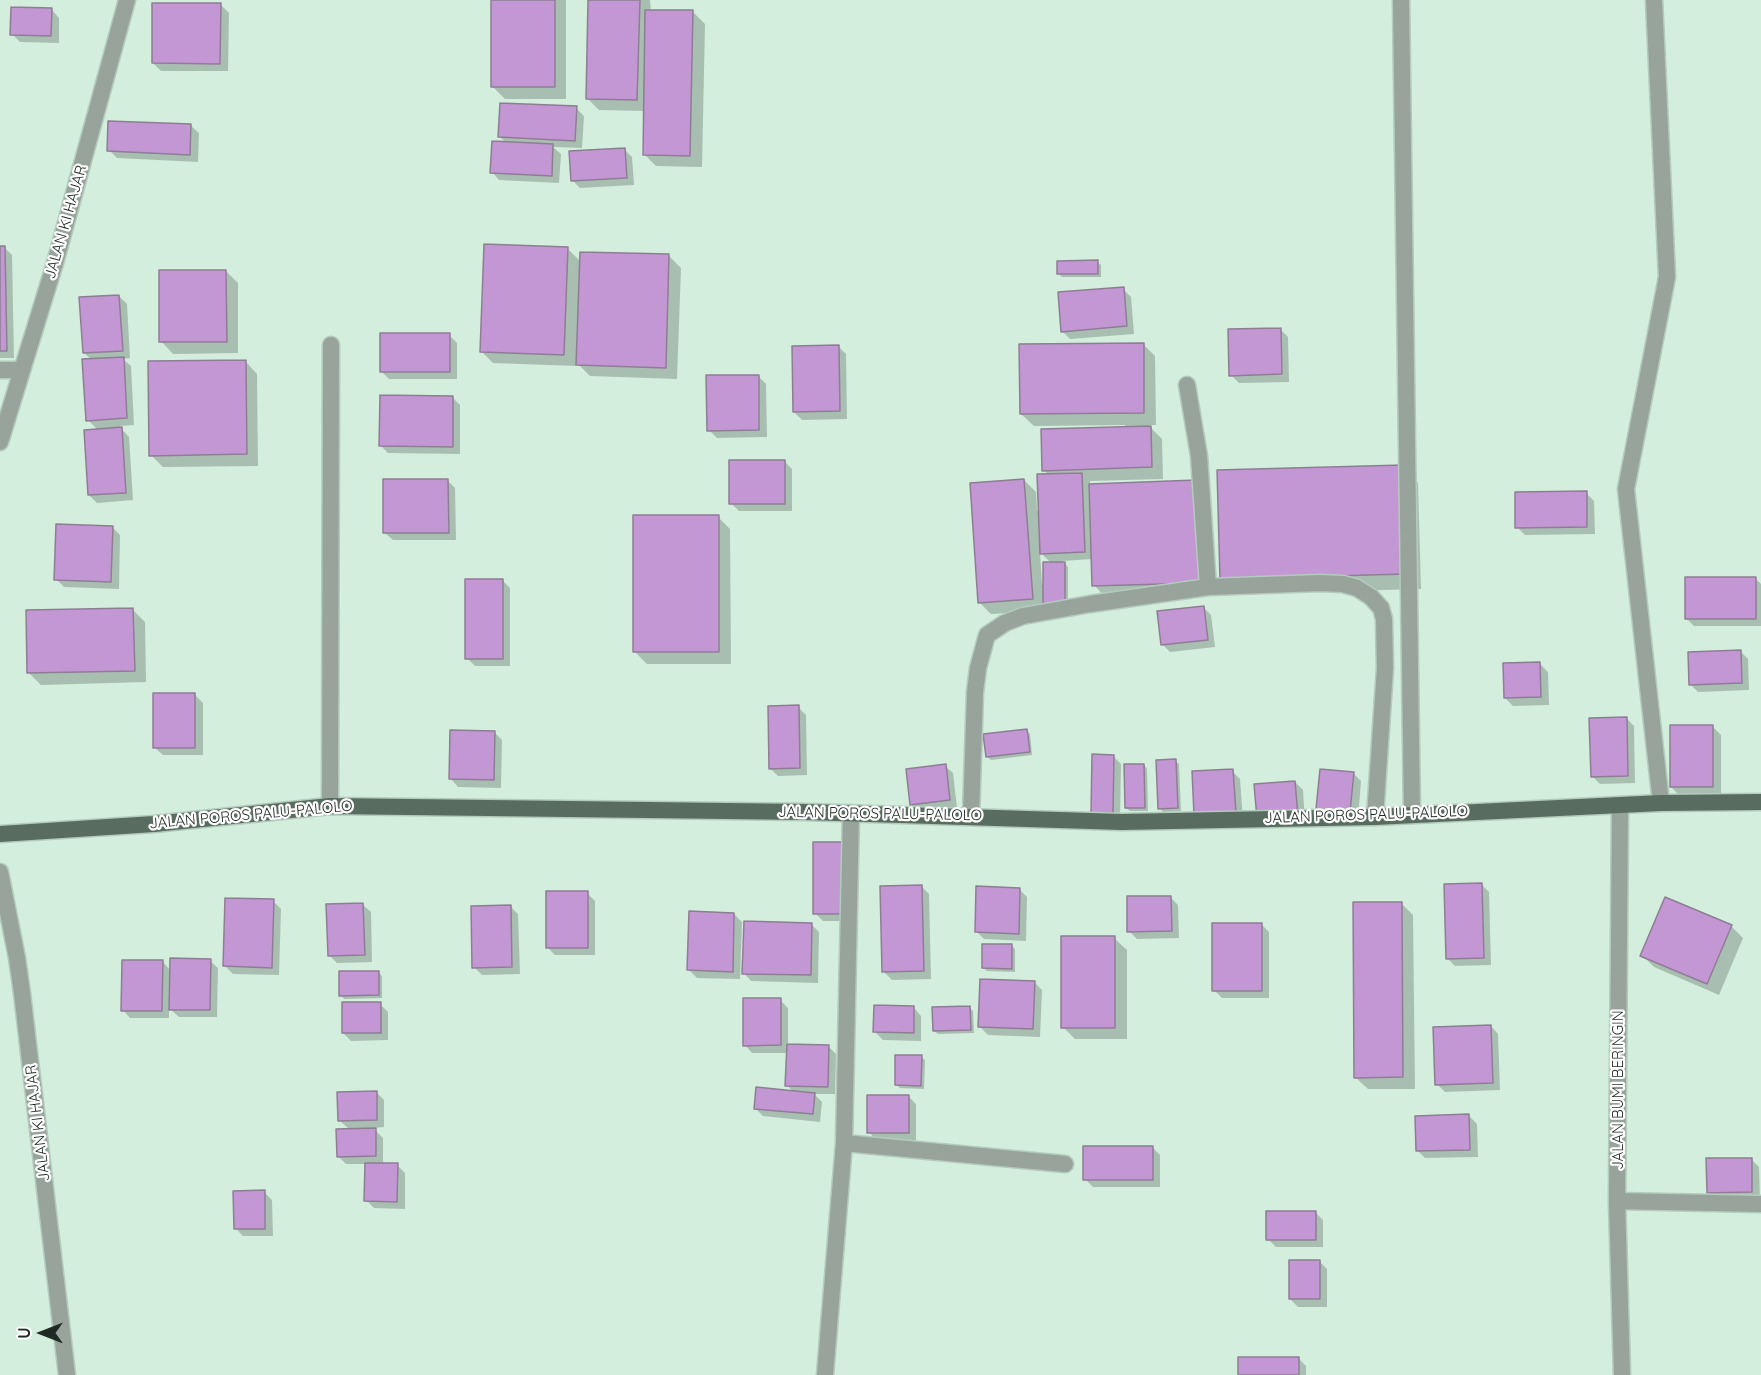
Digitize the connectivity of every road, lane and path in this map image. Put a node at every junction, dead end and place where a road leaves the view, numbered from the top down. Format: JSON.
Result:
{"nodes":[{"id":1,"x":127,"y":0,"type":"edge"},
{"id":2,"x":1401,"y":0,"type":"edge"},
{"id":3,"x":1654,"y":0,"type":"edge"},
{"id":4,"x":331,"y":345,"type":"dead end"},
{"id":5,"x":0,"y":370,"type":"edge"},
{"id":6,"x":22,"y":370,"type":"junction"},
{"id":7,"x":1187,"y":385,"type":"dead end"},
{"id":8,"x":0,"y":442,"type":"edge"},
{"id":9,"x":1208,"y":587,"type":"junction"},
{"id":10,"x":1761,"y":802,"type":"edge"},
{"id":11,"x":1661,"y":803,"type":"junction"},
{"id":12,"x":1620,"y":805,"type":"junction"},
{"id":13,"x":330,"y":806,"type":"junction"},
{"id":14,"x":851,"y":813,"type":"junction"},
{"id":15,"x":1412,"y":814,"type":"junction"},
{"id":16,"x":971,"y":816,"type":"junction"},
{"id":17,"x":1375,"y":817,"type":"junction"},
{"id":18,"x":0,"y":834,"type":"edge"},
{"id":19,"x":0,"y":872,"type":"edge"},
{"id":20,"x":844,"y":1143,"type":"junction"},
{"id":21,"x":1065,"y":1164,"type":"dead end"},
{"id":22,"x":1617,"y":1201,"type":"junction"},
{"id":23,"x":1761,"y":1204,"type":"edge"},
{"id":24,"x":67,"y":1375,"type":"edge"},
{"id":25,"x":825,"y":1375,"type":"edge"},
{"id":26,"x":1623,"y":1375,"type":"edge"}],
"edges":[{"from":1,"to":6,"type":"street","name":"JALAN KI HAJAR"},
{"from":2,"to":15,"type":"street"},
{"from":3,"to":11,"type":"street"},
{"from":4,"to":13,"type":"street"},
{"from":5,"to":6,"type":"street"},
{"from":6,"to":8,"type":"street","name":"JALAN KI HAJAR"},
{"from":7,"to":9,"type":"street"},
{"from":9,"to":16,"type":"street"},
{"from":9,"to":17,"type":"street"},
{"from":10,"to":11,"type":"main road","name":"JALAN POROS PALU-PALOLO"},
{"from":11,"to":12,"type":"main road","name":"JALAN POROS PALU-PALOLO"},
{"from":12,"to":15,"type":"main road","name":"JALAN POROS PALU-PALOLO"},
{"from":12,"to":22,"type":"street","name":"JALAN BUMI BERINGIN"},
{"from":13,"to":14,"type":"main road","name":"JALAN POROS PALU-PALOLO"},
{"from":13,"to":18,"type":"main road","name":"JALAN POROS PALU-PALOLO"},
{"from":14,"to":16,"type":"main road","name":"JALAN POROS PALU-PALOLO"},
{"from":14,"to":20,"type":"street"},
{"from":15,"to":17,"type":"main road","name":"JALAN POROS PALU-PALOLO"},
{"from":16,"to":17,"type":"main road","name":"JALAN POROS PALU-PALOLO"},
{"from":19,"to":24,"type":"street","name":"JALAN KI HAJAR"},
{"from":20,"to":21,"type":"street"},
{"from":20,"to":25,"type":"street"},
{"from":22,"to":23,"type":"street"},
{"from":22,"to":26,"type":"street","name":"JALAN BUMI BERINGIN"}]}
